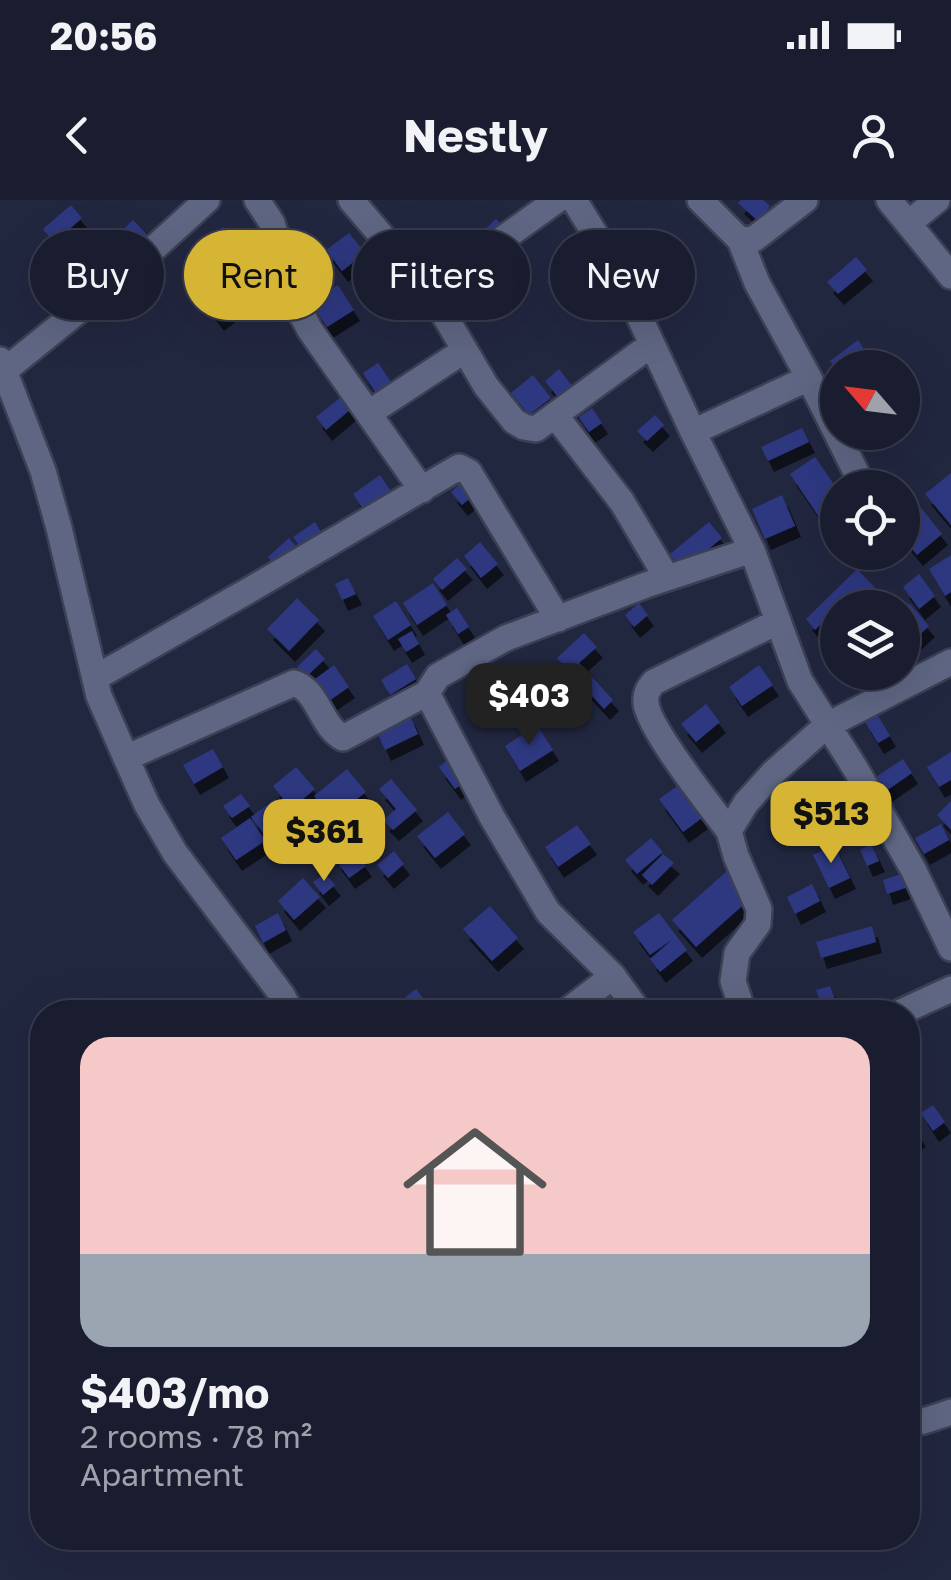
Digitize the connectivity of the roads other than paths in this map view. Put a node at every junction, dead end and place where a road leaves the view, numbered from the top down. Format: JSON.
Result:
{"nodes":[{"id":1,"x":207,"y":200,"type":"edge"},
{"id":2,"x":258,"y":200,"type":"edge"},
{"id":3,"x":351,"y":200,"type":"edge"},
{"id":4,"x":557,"y":200,"type":"edge"},
{"id":5,"x":574,"y":200,"type":"edge"},
{"id":6,"x":700,"y":200,"type":"edge"},
{"id":7,"x":805,"y":200,"type":"edge"},
{"id":8,"x":889,"y":200,"type":"edge"},
{"id":9,"x":938,"y":200,"type":"edge"},
{"id":10,"x":909,"y":223,"type":"junction"},
{"id":11,"x":377,"y":230,"type":"edge"},
{"id":12,"x":515,"y":230,"type":"edge"},
{"id":13,"x":740,"y":240,"type":"junction"},
{"id":14,"x":951,"y":276,"type":"edge"},
{"id":15,"x":447,"y":320,"type":"edge"},
{"id":16,"x":652,"y":344,"type":"junction"},
{"id":17,"x":465,"y":350,"type":"junction"},
{"id":18,"x":2,"y":366,"type":"edge"},
{"id":19,"x":809,"y":378,"type":"junction"},
{"id":20,"x":370,"y":413,"type":"junction"},
{"id":21,"x":555,"y":415,"type":"junction"},
{"id":22,"x":693,"y":432,"type":"junction"},
{"id":23,"x":855,"y":470,"type":"edge"},
{"id":24,"x":422,"y":490,"type":"junction"},
{"id":25,"x":752,"y":550,"type":"junction"},
{"id":26,"x":666,"y":578,"type":"junction"},
{"id":27,"x":558,"y":619,"type":"junction"},
{"id":28,"x":777,"y":622,"type":"junction"},
{"id":29,"x":951,"y":662,"type":"edge"},
{"id":30,"x":96,"y":678,"type":"junction"},
{"id":31,"x":427,"y":693,"type":"junction"},
{"id":32,"x":826,"y":726,"type":"junction"},
{"id":33,"x":126,"y":758,"type":"junction"},
{"id":34,"x":729,"y":831,"type":"junction"},
{"id":35,"x":948,"y":935,"type":"edge"},
{"id":36,"x":613,"y":976,"type":"junction"},
{"id":37,"x":951,"y":989,"type":"edge"},
{"id":38,"x":285,"y":1000,"type":"edge"},
{"id":39,"x":582,"y":1000,"type":"edge"},
{"id":40,"x":630,"y":1000,"type":"edge"},
{"id":41,"x":739,"y":1000,"type":"edge"},
{"id":42,"x":920,"y":1003,"type":"edge"},
{"id":43,"x":951,"y":1412,"type":"edge"},
{"id":44,"x":920,"y":1421,"type":"edge"}],
"edges":[{"from":1,"to":18,"type":"street"},
{"from":2,"to":20,"type":"street"},
{"from":3,"to":11,"type":"street"},
{"from":4,"to":12,"type":"street"},
{"from":5,"to":16,"type":"street"},
{"from":6,"to":13,"type":"street"},
{"from":7,"to":13,"type":"street"},
{"from":8,"to":10,"type":"street"},
{"from":9,"to":10,"type":"street"},
{"from":10,"to":14,"type":"street"},
{"from":13,"to":19,"type":"street"},
{"from":15,"to":17,"type":"street"},
{"from":16,"to":21,"type":"street"},
{"from":16,"to":22,"type":"street"},
{"from":17,"to":20,"type":"street"},
{"from":17,"to":21,"type":"street"},
{"from":18,"to":30,"type":"street"},
{"from":19,"to":22,"type":"street"},
{"from":19,"to":23,"type":"street"},
{"from":20,"to":24,"type":"street"},
{"from":21,"to":26,"type":"street"},
{"from":22,"to":25,"type":"street"},
{"from":24,"to":27,"type":"street"},
{"from":24,"to":30,"type":"street"},
{"from":25,"to":26,"type":"street"},
{"from":25,"to":28,"type":"street"},
{"from":26,"to":27,"type":"street"},
{"from":27,"to":31,"type":"street"},
{"from":28,"to":32,"type":"street"},
{"from":28,"to":34,"type":"street"},
{"from":29,"to":32,"type":"street"},
{"from":30,"to":33,"type":"street"},
{"from":31,"to":33,"type":"street"},
{"from":31,"to":36,"type":"street"},
{"from":32,"to":34,"type":"street"},
{"from":32,"to":35,"type":"street"},
{"from":33,"to":38,"type":"street"},
{"from":34,"to":41,"type":"street"},
{"from":36,"to":39,"type":"street"},
{"from":36,"to":40,"type":"street"},
{"from":37,"to":42,"type":"street"},
{"from":43,"to":44,"type":"street"}]}
